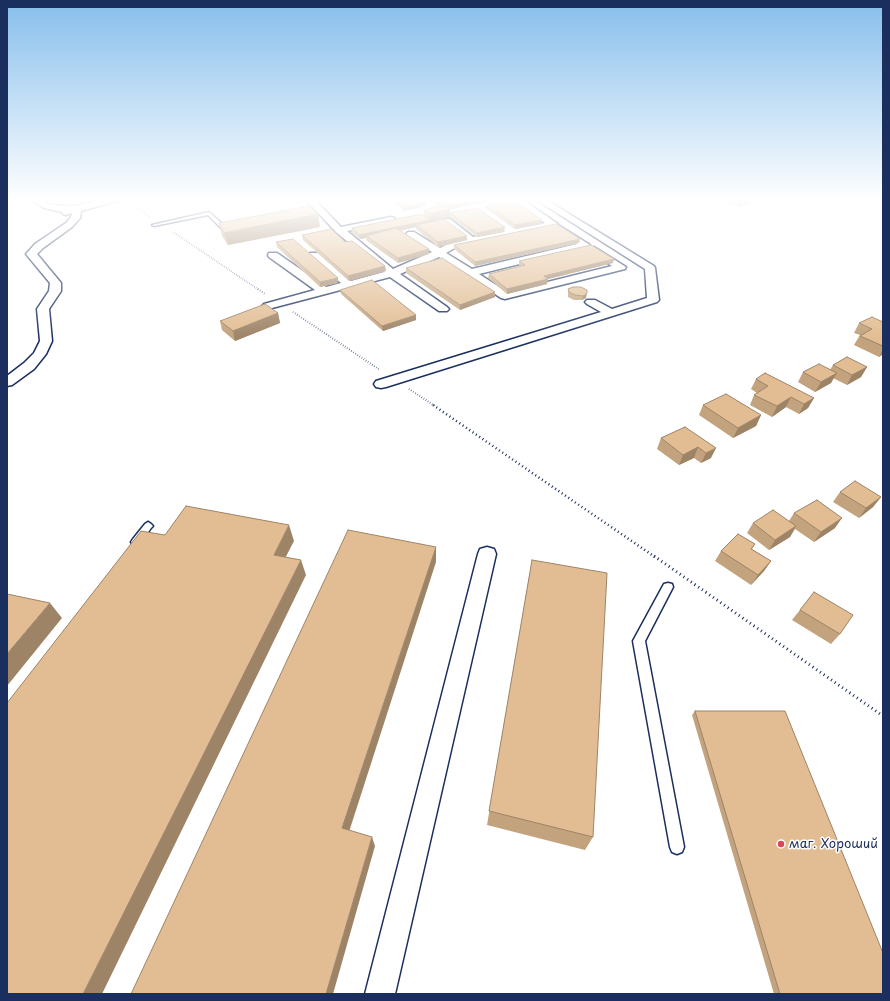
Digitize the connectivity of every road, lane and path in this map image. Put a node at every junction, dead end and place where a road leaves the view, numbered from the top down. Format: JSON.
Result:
{"nodes":[{"id":1,"x":39,"y":246,"type":"edge"},
{"id":2,"x":193,"y":246,"type":"edge"},
{"id":3,"x":358,"y":246,"type":"edge"},
{"id":4,"x":428,"y":246,"type":"edge"},
{"id":5,"x":452,"y":246,"type":"edge"},
{"id":6,"x":582,"y":246,"type":"edge"},
{"id":7,"x":586,"y":246,"type":"edge"},
{"id":8,"x":614,"y":246,"type":"edge"},
{"id":9,"x":439,"y":253,"type":"junction"},
{"id":10,"x":273,"y":255,"type":"dead end"},
{"id":11,"x":314,"y":255,"type":"edge"},
{"id":12,"x":392,"y":272,"type":"junction"},
{"id":13,"x":470,"y":273,"type":"junction"},
{"id":14,"x":348,"y":284,"type":"junction"},
{"id":15,"x":324,"y":291,"type":"junction"},
{"id":16,"x":591,"y":302,"type":"dead end"},
{"id":17,"x":279,"y":303,"type":"junction"},
{"id":18,"x":268,"y":306,"type":"edge"},
{"id":19,"x":443,"y":309,"type":"dead end"},
{"id":20,"x":611,"y":313,"type":"junction"},
{"id":21,"x":395,"y":380,"type":"junction"},
{"id":22,"x":7,"y":382,"type":"edge"},
{"id":23,"x":381,"y":384,"type":"dead end"},
{"id":24,"x":148,"y":526,"type":"dead end"},
{"id":25,"x":128,"y":551,"type":"edge"},
{"id":26,"x":487,"y":554,"type":"dead end"},
{"id":27,"x":668,"y":587,"type":"dead end"},
{"id":28,"x":883,"y":716,"type":"edge"},
{"id":29,"x":677,"y":847,"type":"dead end"},
{"id":30,"x":380,"y":994,"type":"edge"}],
"edges":[{"from":1,"to":22,"type":"street"},
{"from":2,"to":17,"type":"path"},
{"from":3,"to":12,"type":"street"},
{"from":4,"to":9,"type":"street"},
{"from":5,"to":9,"type":"street"},
{"from":6,"to":13,"type":"street"},
{"from":7,"to":13,"type":"street"},
{"from":8,"to":20,"type":"street"},
{"from":9,"to":12,"type":"street"},
{"from":9,"to":13,"type":"street"},
{"from":10,"to":15,"type":"street"},
{"from":11,"to":14,"type":"street"},
{"from":12,"to":14,"type":"street"},
{"from":12,"to":19,"type":"street"},
{"from":14,"to":15,"type":"street"},
{"from":15,"to":17,"type":"street"},
{"from":16,"to":20,"type":"street"},
{"from":17,"to":18,"type":"street"},
{"from":17,"to":21,"type":"path"},
{"from":20,"to":21,"type":"street"},
{"from":21,"to":23,"type":"street"},
{"from":21,"to":28,"type":"path"},
{"from":24,"to":25,"type":"lane"},
{"from":26,"to":30,"type":"street"},
{"from":27,"to":29,"type":"lane"}]}
